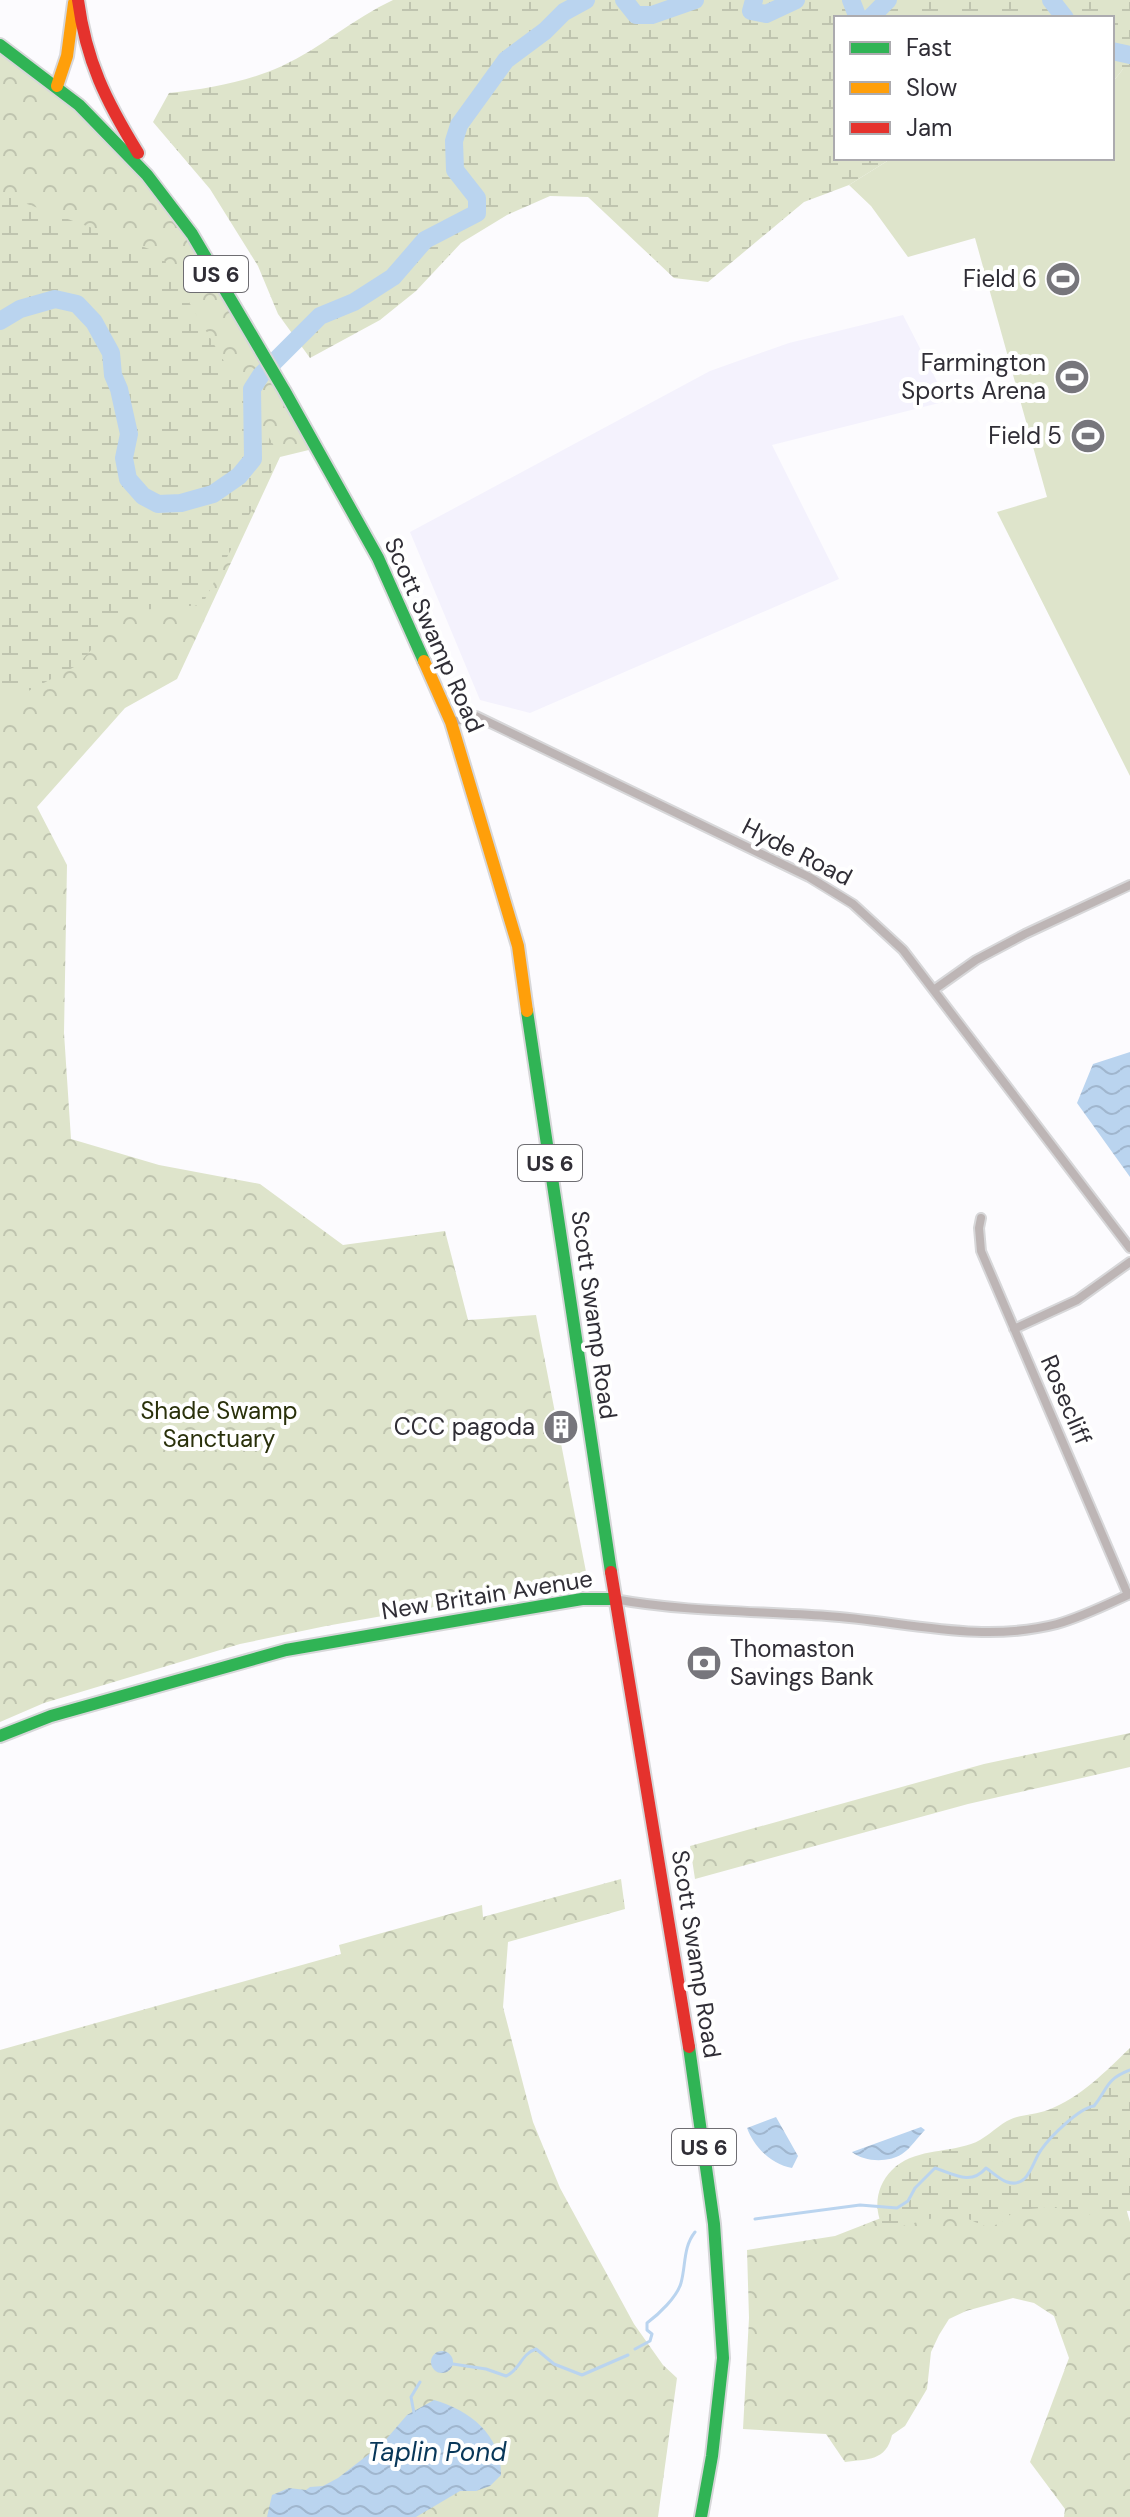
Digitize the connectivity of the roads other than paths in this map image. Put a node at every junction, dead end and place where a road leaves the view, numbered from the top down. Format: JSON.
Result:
{"nodes":[{"id":1,"x":76,"y":0,"type":"edge"},
{"id":2,"x":0,"y":45,"type":"edge"},
{"id":3,"x":57,"y":86,"type":"junction"},
{"id":4,"x":169,"y":202,"type":"junction"},
{"id":5,"x":451,"y":722,"type":"junction"},
{"id":6,"x":1130,"y":885,"type":"edge"},
{"id":7,"x":935,"y":989,"type":"junction"},
{"id":8,"x":981,"y":1218,"type":"dead end"},
{"id":9,"x":1130,"y":1248,"type":"edge"},
{"id":10,"x":1130,"y":1262,"type":"edge"},
{"id":11,"x":1014,"y":1329,"type":"junction"},
{"id":12,"x":1129,"y":1595,"type":"edge"},
{"id":13,"x":613,"y":1599,"type":"junction"},
{"id":14,"x":0,"y":1736,"type":"edge"},
{"id":15,"x":701,"y":2517,"type":"edge"}],
"edges":[{"from":1,"to":3,"type":"main road"},
{"from":1,"to":4,"type":"main road"},
{"from":2,"to":3,"type":"main road","number":"US 6"},
{"from":3,"to":4,"type":"main road","name":"Scott Swamp Road","number":"US 6"},
{"from":4,"to":5,"type":"main road","name":"Scott Swamp Road","number":"US 6"},
{"from":5,"to":7,"type":"street","name":"Hyde Road"},
{"from":5,"to":13,"type":"main road","name":"Scott Swamp Road","number":"US 6"},
{"from":6,"to":7,"type":"street"},
{"from":7,"to":9,"type":"street","name":"Hyde Road"},
{"from":8,"to":11,"type":"street","name":"Rosecliff"},
{"from":10,"to":11,"type":"street"},
{"from":11,"to":12,"type":"street","name":"Rosecliff"},
{"from":12,"to":13,"type":"street","name":"New Britain Avenue"},
{"from":13,"to":14,"type":"main road","name":"New Britain Avenue"},
{"from":13,"to":15,"type":"main road","name":"Scott Swamp Road","number":"US 6"}]}
